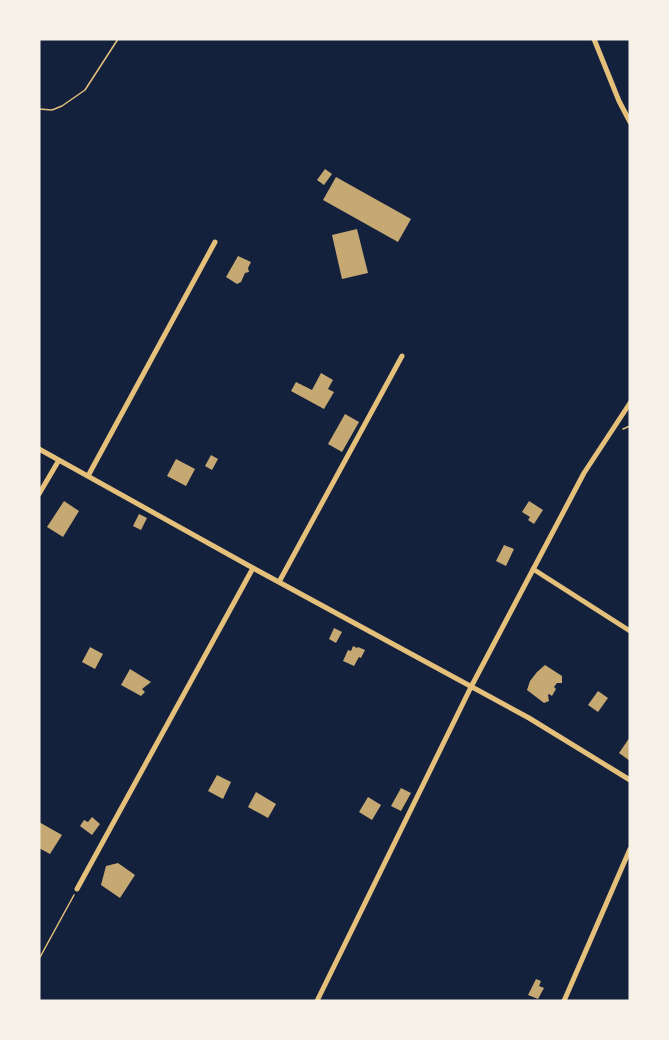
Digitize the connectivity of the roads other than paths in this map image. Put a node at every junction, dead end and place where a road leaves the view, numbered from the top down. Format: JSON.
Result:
{"nodes":[{"id":1,"x":594,"y":39,"type":"edge"},
{"id":2,"x":630,"y":122,"type":"edge"},
{"id":3,"x":215,"y":242,"type":"dead end"},
{"id":4,"x":402,"y":356,"type":"dead end"},
{"id":5,"x":630,"y":403,"type":"edge"},
{"id":6,"x":39,"y":449,"type":"edge"},
{"id":7,"x":59,"y":460,"type":"junction"},
{"id":8,"x":88,"y":476,"type":"junction"},
{"id":9,"x":39,"y":494,"type":"edge"},
{"id":10,"x":253,"y":568,"type":"junction"},
{"id":11,"x":533,"y":569,"type":"junction"},
{"id":12,"x":279,"y":582,"type":"junction"},
{"id":13,"x":630,"y":631,"type":"edge"},
{"id":14,"x":471,"y":687,"type":"junction"},
{"id":15,"x":630,"y":780,"type":"edge"},
{"id":16,"x":630,"y":849,"type":"edge"},
{"id":17,"x":77,"y":889,"type":"road end"},
{"id":18,"x":317,"y":1001,"type":"edge"},
{"id":19,"x":564,"y":1001,"type":"edge"}],
"edges":[{"from":1,"to":2,"type":"street"},
{"from":3,"to":8,"type":"street"},
{"from":4,"to":12,"type":"street"},
{"from":5,"to":11,"type":"street"},
{"from":6,"to":7,"type":"street"},
{"from":7,"to":8,"type":"street"},
{"from":7,"to":9,"type":"street"},
{"from":8,"to":10,"type":"street"},
{"from":10,"to":12,"type":"street"},
{"from":10,"to":17,"type":"street"},
{"from":11,"to":13,"type":"street"},
{"from":11,"to":14,"type":"street"},
{"from":12,"to":14,"type":"street"},
{"from":14,"to":15,"type":"street"},
{"from":14,"to":18,"type":"street"},
{"from":16,"to":19,"type":"street"}]}
